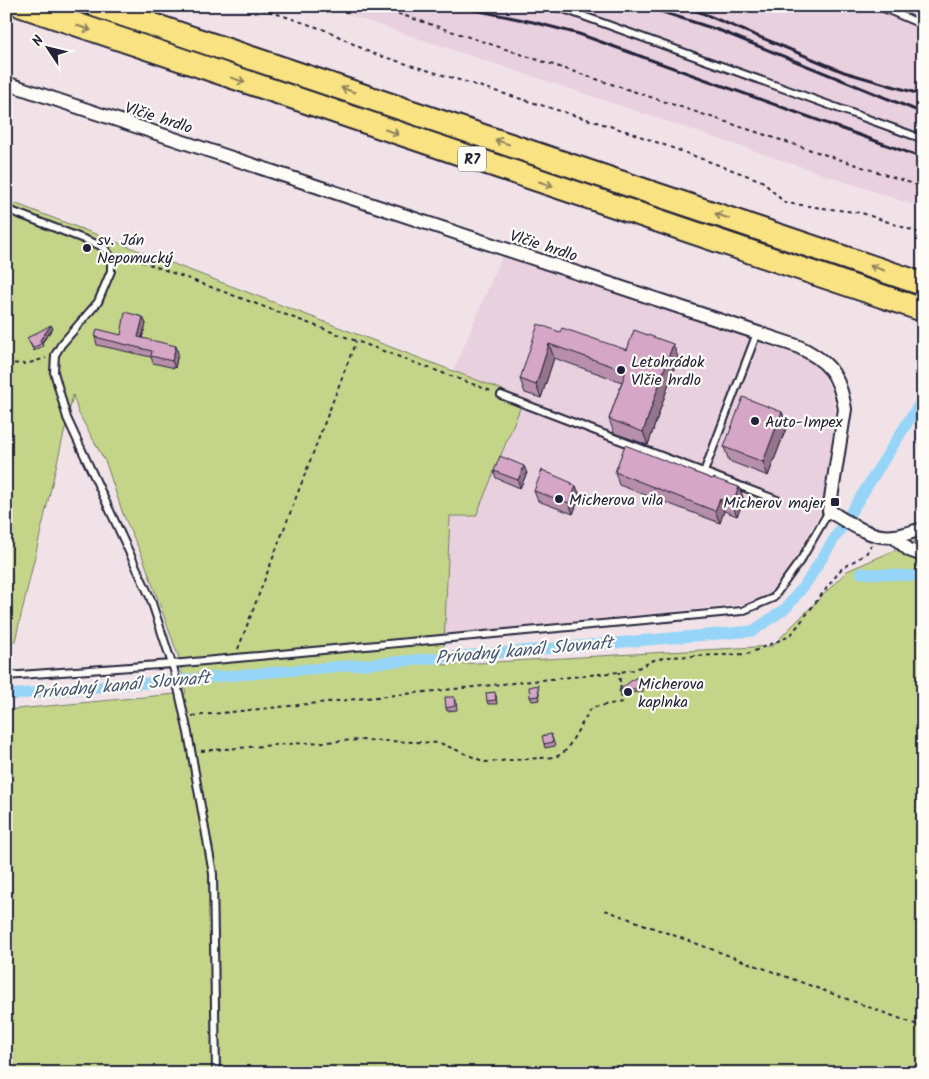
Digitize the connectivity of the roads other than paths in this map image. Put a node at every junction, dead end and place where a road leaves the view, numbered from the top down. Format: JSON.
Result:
{"nodes":[{"id":1,"x":22,"y":6,"type":"edge"},
{"id":2,"x":97,"y":6,"type":"edge"},
{"id":3,"x":551,"y":6,"type":"edge"},
{"id":4,"x":879,"y":6,"type":"edge"},
{"id":5,"x":923,"y":24,"type":"edge"},
{"id":6,"x":6,"y":83,"type":"edge"},
{"id":7,"x":923,"y":139,"type":"edge"},
{"id":8,"x":6,"y":209,"type":"edge"},
{"id":9,"x":923,"y":284,"type":"edge"},
{"id":10,"x":923,"y":310,"type":"edge"},
{"id":11,"x":757,"y":332,"type":"junction"},
{"id":12,"x":501,"y":395,"type":"road end"},
{"id":13,"x":704,"y":472,"type":"junction"},
{"id":14,"x":777,"y":500,"type":"dead end"},
{"id":15,"x":832,"y":513,"type":"junction"},
{"id":16,"x":923,"y":529,"type":"edge"},
{"id":17,"x":894,"y":537,"type":"junction"},
{"id":18,"x":923,"y":555,"type":"edge"},
{"id":19,"x":173,"y":667,"type":"junction"},
{"id":20,"x":6,"y":676,"type":"edge"},
{"id":21,"x":216,"y":1073,"type":"edge"}],
"edges":[{"from":1,"to":10,"type":"highway","number":"R7","one_way":true},
{"from":9,"to":2,"type":"highway","number":"R7","one_way":true},
{"from":3,"to":7,"type":"lane"},
{"from":4,"to":5,"type":"lane"},
{"from":6,"to":11,"type":"street","name":"Vlčie hrdlo"},
{"from":8,"to":19,"type":"lane"},
{"from":11,"to":13,"type":"lane"},
{"from":11,"to":15,"type":"street","name":"Vlčie hrdlo"},
{"from":12,"to":13,"type":"lane"},
{"from":13,"to":14,"type":"lane"},
{"from":15,"to":17,"type":"street"},
{"from":15,"to":19,"type":"lane"},
{"from":16,"to":17,"type":"street"},
{"from":17,"to":18,"type":"street"},
{"from":19,"to":20,"type":"lane"},
{"from":19,"to":21,"type":"lane"}]}
